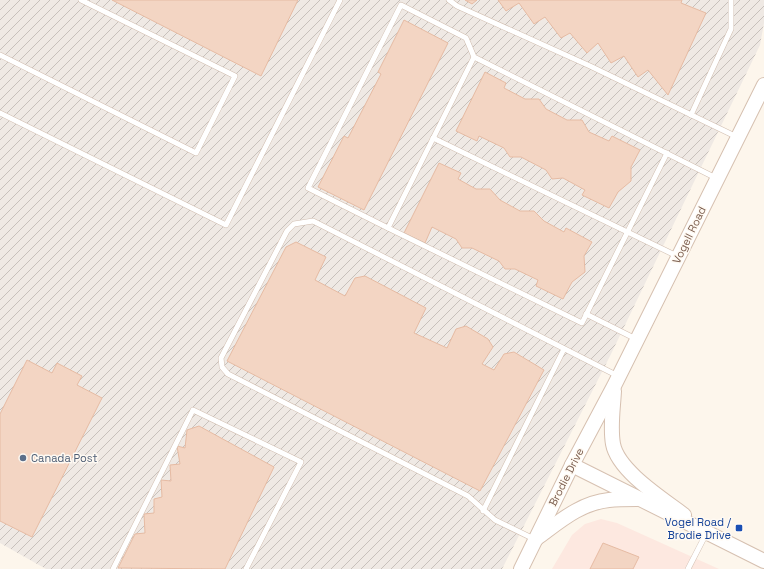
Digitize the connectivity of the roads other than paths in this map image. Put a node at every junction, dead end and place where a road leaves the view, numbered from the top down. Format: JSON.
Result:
{"nodes":[{"id":1,"x":82,"y":0,"type":"edge"},
{"id":2,"x":340,"y":0,"type":"edge"},
{"id":3,"x":449,"y":0,"type":"edge"},
{"id":4,"x":731,"y":0,"type":"edge"},
{"id":5,"x":0,"y":55,"type":"edge"},
{"id":6,"x":474,"y":57,"type":"junction"},
{"id":7,"x":764,"y":85,"type":"edge"},
{"id":8,"x":0,"y":113,"type":"edge"},
{"id":9,"x":691,"y":115,"type":"junction"},
{"id":10,"x":738,"y":137,"type":"junction"},
{"id":11,"x":433,"y":138,"type":"junction"},
{"id":12,"x":667,"y":153,"type":"junction"},
{"id":13,"x":717,"y":178,"type":"junction"},
{"id":14,"x":388,"y":228,"type":"junction"},
{"id":15,"x":627,"y":232,"type":"junction"},
{"id":16,"x":678,"y":257,"type":"junction"},
{"id":17,"x":586,"y":314,"type":"junction"},
{"id":18,"x":637,"y":340,"type":"junction"},
{"id":19,"x":564,"y":348,"type":"junction"},
{"id":20,"x":617,"y":381,"type":"junction"},
{"id":21,"x":572,"y":465,"type":"junction"},
{"id":22,"x":638,"y":499,"type":"junction"},
{"id":23,"x":483,"y":511,"type":"junction"},
{"id":24,"x":706,"y":533,"type":"junction"},
{"id":25,"x":535,"y":540,"type":"junction"},
{"id":26,"x":764,"y":562,"type":"edge"},
{"id":27,"x":113,"y":569,"type":"edge"},
{"id":28,"x":246,"y":569,"type":"edge"},
{"id":29,"x":521,"y":569,"type":"edge"},
{"id":30,"x":688,"y":569,"type":"edge"}],
"edges":[{"from":1,"to":5,"type":"lane"},
{"from":2,"to":8,"type":"lane"},
{"from":3,"to":9,"type":"lane"},
{"from":4,"to":9,"type":"lane"},
{"from":6,"to":11,"type":"lane"},
{"from":6,"to":12,"type":"lane"},
{"from":6,"to":14,"type":"lane"},
{"from":7,"to":10,"type":"street","name":"Vogell Road"},
{"from":9,"to":10,"type":"lane"},
{"from":10,"to":13,"type":"street","name":"Vogell Road"},
{"from":11,"to":14,"type":"lane"},
{"from":11,"to":15,"type":"lane"},
{"from":12,"to":13,"type":"lane"},
{"from":12,"to":15,"type":"lane"},
{"from":13,"to":16,"type":"street","name":"Vogell Road"},
{"from":14,"to":17,"type":"lane"},
{"from":15,"to":16,"type":"lane"},
{"from":15,"to":17,"type":"lane"},
{"from":16,"to":18,"type":"street","name":"Vogell Road"},
{"from":17,"to":18,"type":"lane"},
{"from":18,"to":20,"type":"street","name":"Vogell Road"},
{"from":19,"to":20,"type":"lane"},
{"from":19,"to":23,"type":"lane"},
{"from":19,"to":23,"type":"lane"},
{"from":20,"to":21,"type":"street","name":"Brodie Drive"},
{"from":20,"to":24,"type":"street"},
{"from":21,"to":22,"type":"street"},
{"from":21,"to":25,"type":"street","name":"Brodie Drive"},
{"from":22,"to":24,"type":"street"},
{"from":22,"to":25,"type":"street"},
{"from":23,"to":25,"type":"lane"},
{"from":24,"to":26,"type":"street"},
{"from":24,"to":30,"type":"lane"},
{"from":25,"to":29,"type":"street","name":"Brodie Drive"},
{"from":27,"to":28,"type":"lane"}]}
